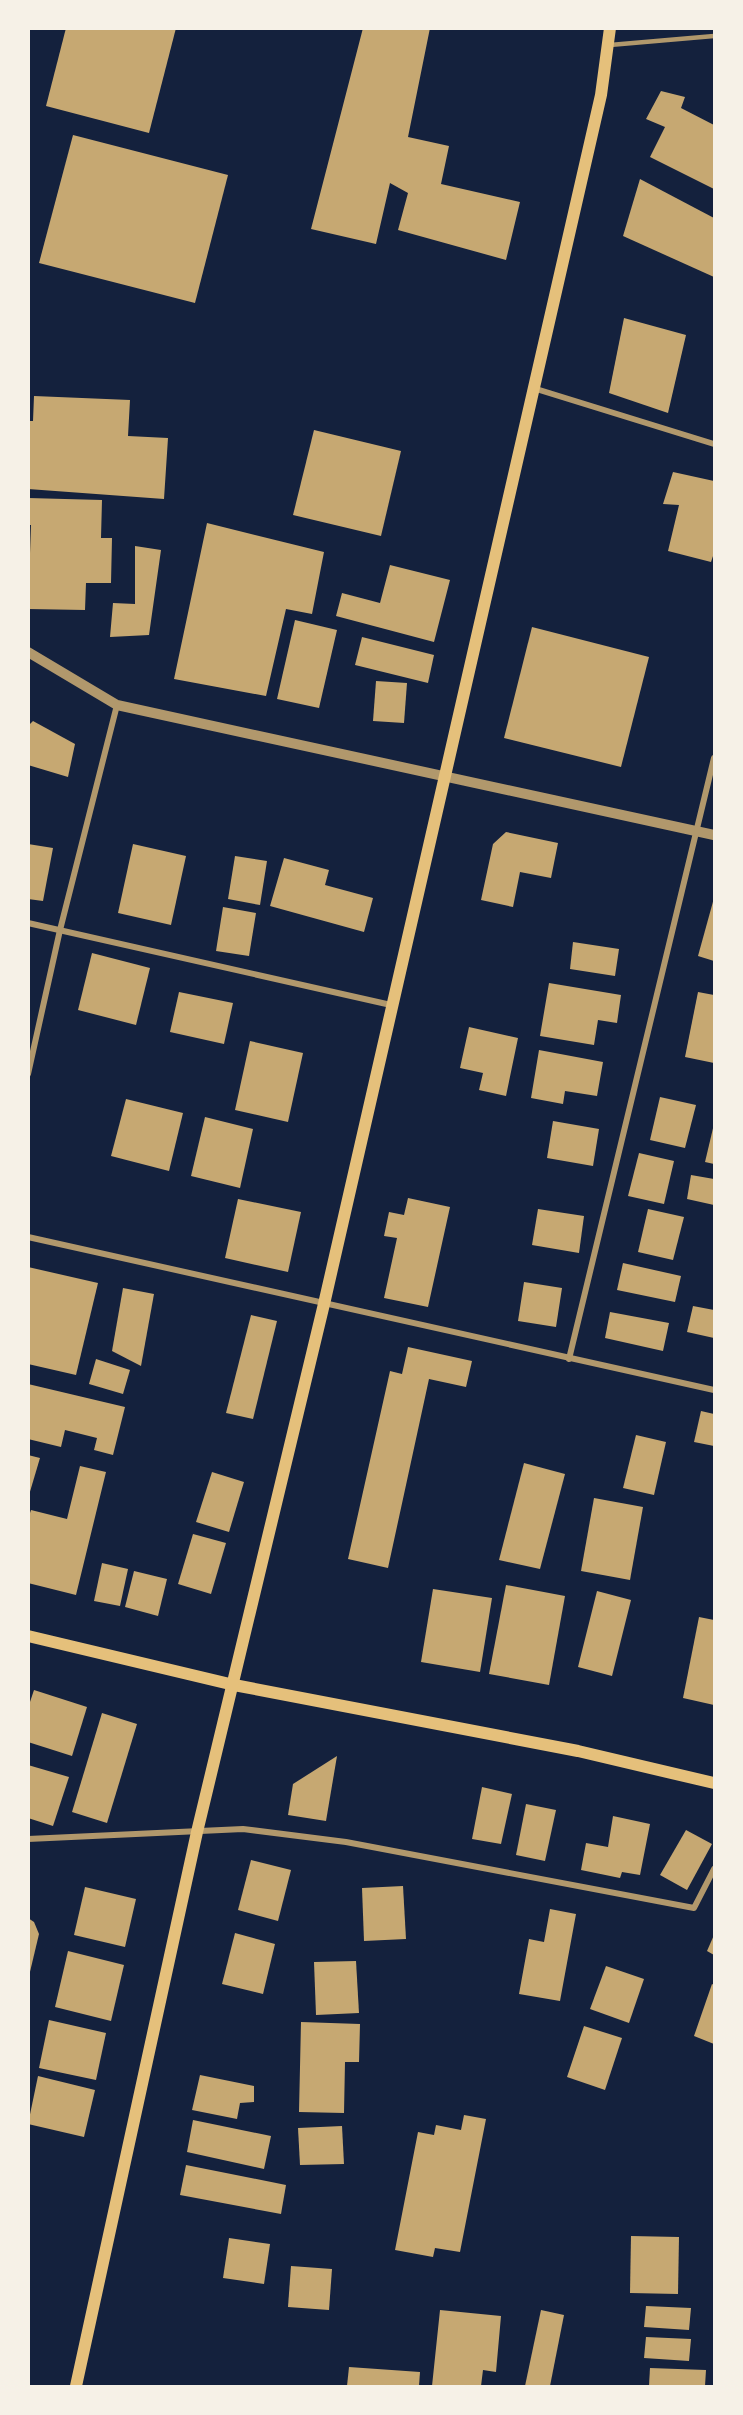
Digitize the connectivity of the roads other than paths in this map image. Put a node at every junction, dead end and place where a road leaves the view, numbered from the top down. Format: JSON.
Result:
{"nodes":[{"id":1,"x":714,"y":36,"type":"edge"},
{"id":2,"x":609,"y":38,"type":"edge"},
{"id":3,"x":532,"y":387,"type":"junction"},
{"id":4,"x":714,"y":444,"type":"edge"},
{"id":5,"x":28,"y":652,"type":"edge"},
{"id":6,"x":117,"y":705,"type":"junction"},
{"id":7,"x":714,"y":758,"type":"edge"},
{"id":8,"x":444,"y":775,"type":"junction"},
{"id":9,"x":695,"y":831,"type":"junction"},
{"id":10,"x":714,"y":835,"type":"edge"},
{"id":11,"x":28,"y":923,"type":"edge"},
{"id":12,"x":60,"y":930,"type":"junction"},
{"id":13,"x":391,"y":1005,"type":"junction"},
{"id":14,"x":28,"y":1074,"type":"edge"},
{"id":15,"x":28,"y":1237,"type":"edge"},
{"id":16,"x":324,"y":1304,"type":"junction"},
{"id":17,"x":568,"y":1359,"type":"junction"},
{"id":18,"x":714,"y":1390,"type":"edge"},
{"id":19,"x":28,"y":1636,"type":"edge"},
{"id":20,"x":234,"y":1685,"type":"junction"},
{"id":21,"x":714,"y":1783,"type":"edge"},
{"id":22,"x":197,"y":1832,"type":"junction"},
{"id":23,"x":28,"y":1839,"type":"edge"},
{"id":24,"x":714,"y":1869,"type":"edge"},
{"id":25,"x":76,"y":2386,"type":"edge"}],
"edges":[{"from":1,"to":2,"type":"lane"},
{"from":2,"to":3,"type":"main road"},
{"from":3,"to":4,"type":"street"},
{"from":3,"to":8,"type":"main road"},
{"from":5,"to":6,"type":"street"},
{"from":6,"to":8,"type":"street"},
{"from":6,"to":12,"type":"street"},
{"from":7,"to":9,"type":"street"},
{"from":8,"to":9,"type":"street"},
{"from":8,"to":13,"type":"main road"},
{"from":9,"to":10,"type":"street"},
{"from":9,"to":17,"type":"street"},
{"from":11,"to":12,"type":"street"},
{"from":12,"to":13,"type":"street"},
{"from":12,"to":14,"type":"street"},
{"from":13,"to":16,"type":"main road"},
{"from":15,"to":16,"type":"street"},
{"from":16,"to":17,"type":"street"},
{"from":16,"to":20,"type":"main road"},
{"from":17,"to":18,"type":"street"},
{"from":19,"to":20,"type":"main road"},
{"from":20,"to":21,"type":"main road"},
{"from":20,"to":22,"type":"main road"},
{"from":22,"to":23,"type":"street"},
{"from":22,"to":24,"type":"street"},
{"from":22,"to":25,"type":"main road"}]}
